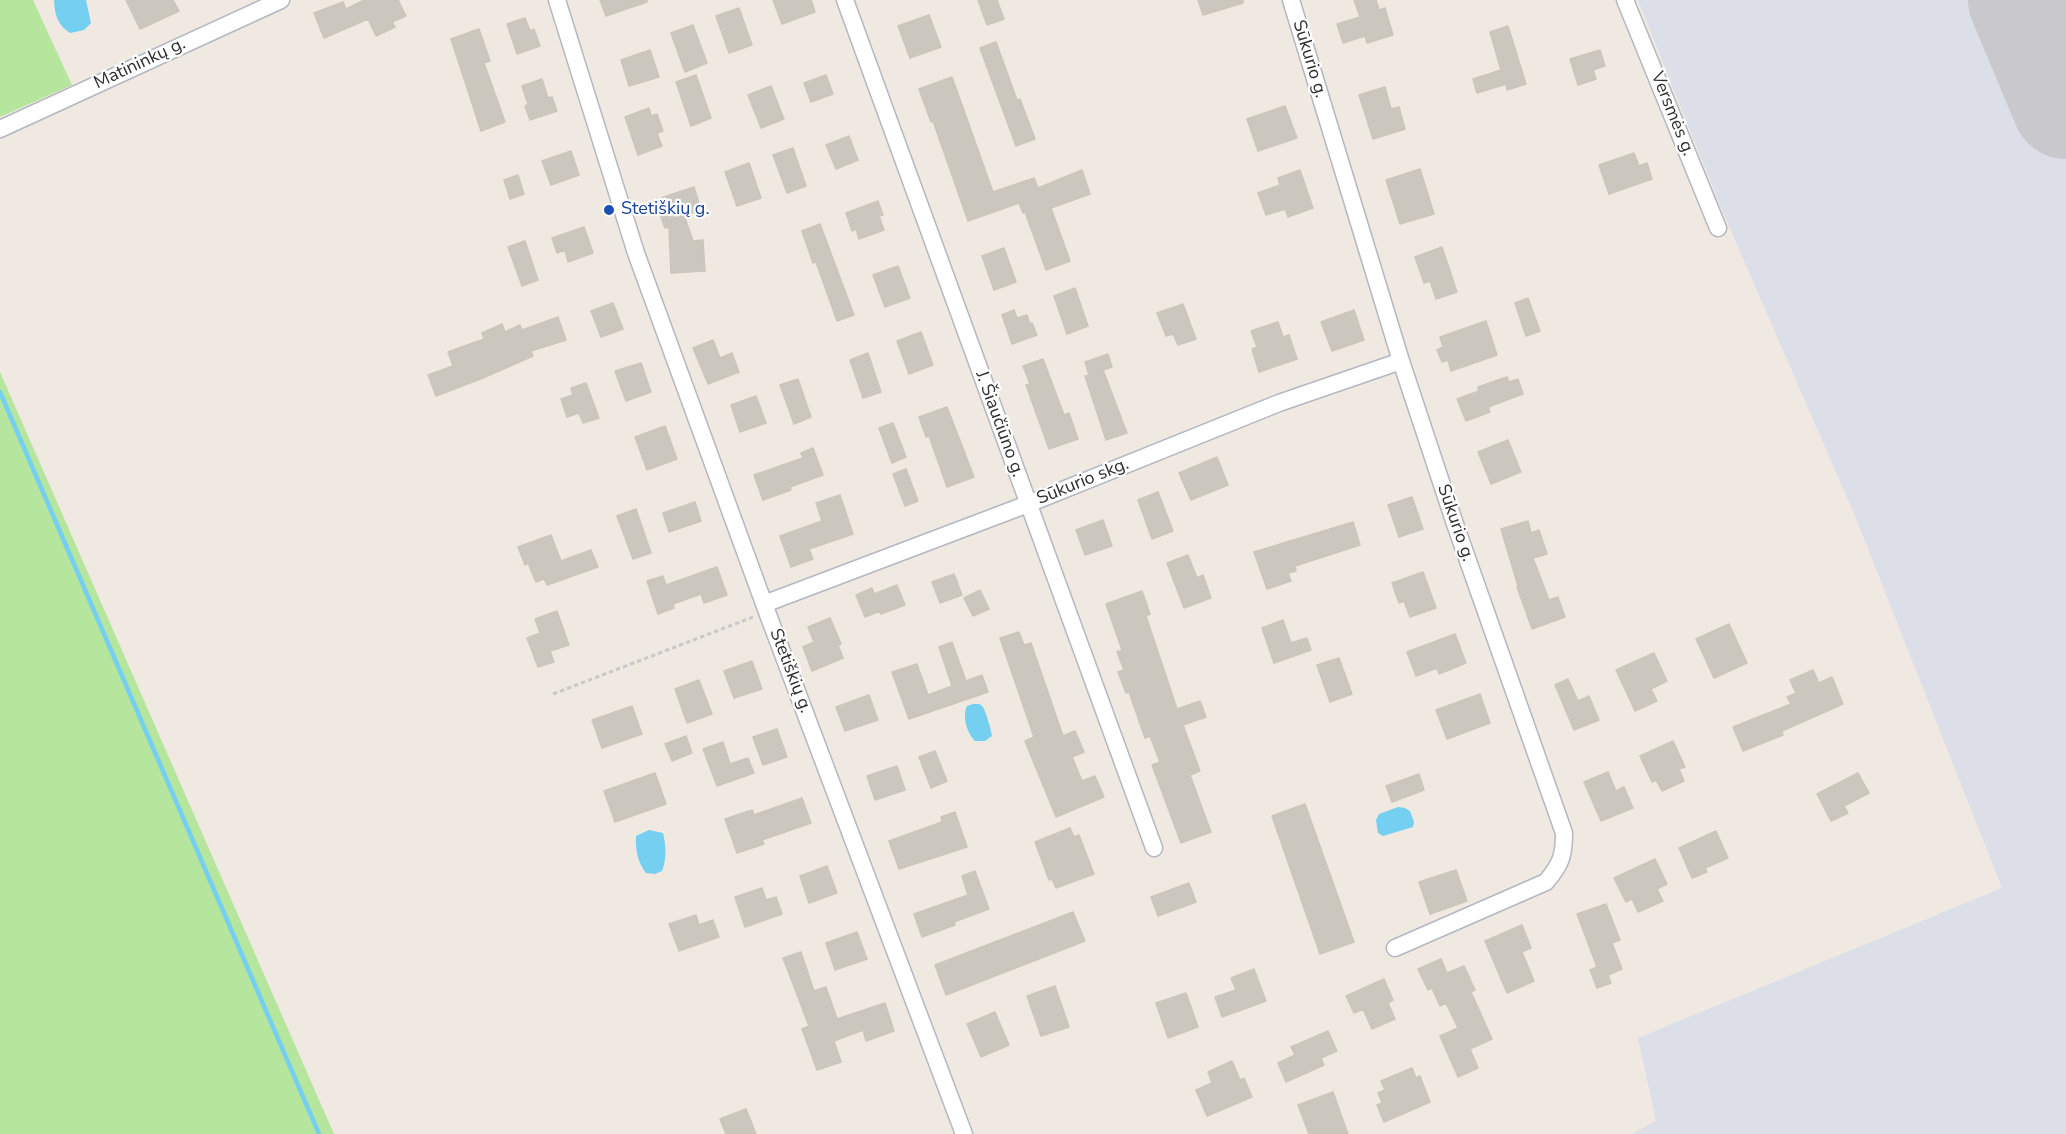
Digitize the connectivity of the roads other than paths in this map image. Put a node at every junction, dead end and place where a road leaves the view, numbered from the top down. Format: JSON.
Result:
{"nodes":[{"id":1,"x":557,"y":0,"type":"edge"},
{"id":2,"x":844,"y":0,"type":"edge"},
{"id":3,"x":1291,"y":0,"type":"edge"},
{"id":4,"x":1625,"y":0,"type":"edge"},
{"id":5,"x":271,"y":2,"type":"edge"},
{"id":6,"x":0,"y":129,"type":"edge"},
{"id":7,"x":1718,"y":228,"type":"dead end"},
{"id":8,"x":1401,"y":360,"type":"junction"},
{"id":9,"x":1028,"y":504,"type":"junction"},
{"id":10,"x":766,"y":608,"type":"junction"},
{"id":11,"x":1154,"y":848,"type":"dead end"},
{"id":12,"x":1395,"y":948,"type":"dead end"},
{"id":13,"x":964,"y":1134,"type":"edge"}],
"edges":[{"from":1,"to":10,"type":"street","name":"Stetiškių g."},
{"from":2,"to":9,"type":"street","name":"J. Šiaučiūno g."},
{"from":3,"to":8,"type":"street","name":"Sūkurio g."},
{"from":4,"to":7,"type":"street","name":"Versmės g."},
{"from":5,"to":6,"type":"street","name":"Matininkų g."},
{"from":8,"to":9,"type":"street","name":"Sūkurio skg."},
{"from":8,"to":12,"type":"street","name":"Sūkurio g."},
{"from":9,"to":10,"type":"street","name":"Sūkurio skg."},
{"from":9,"to":11,"type":"street","name":"J. Šiaučiūno g."},
{"from":10,"to":13,"type":"street","name":"Stetiškių g."}]}
